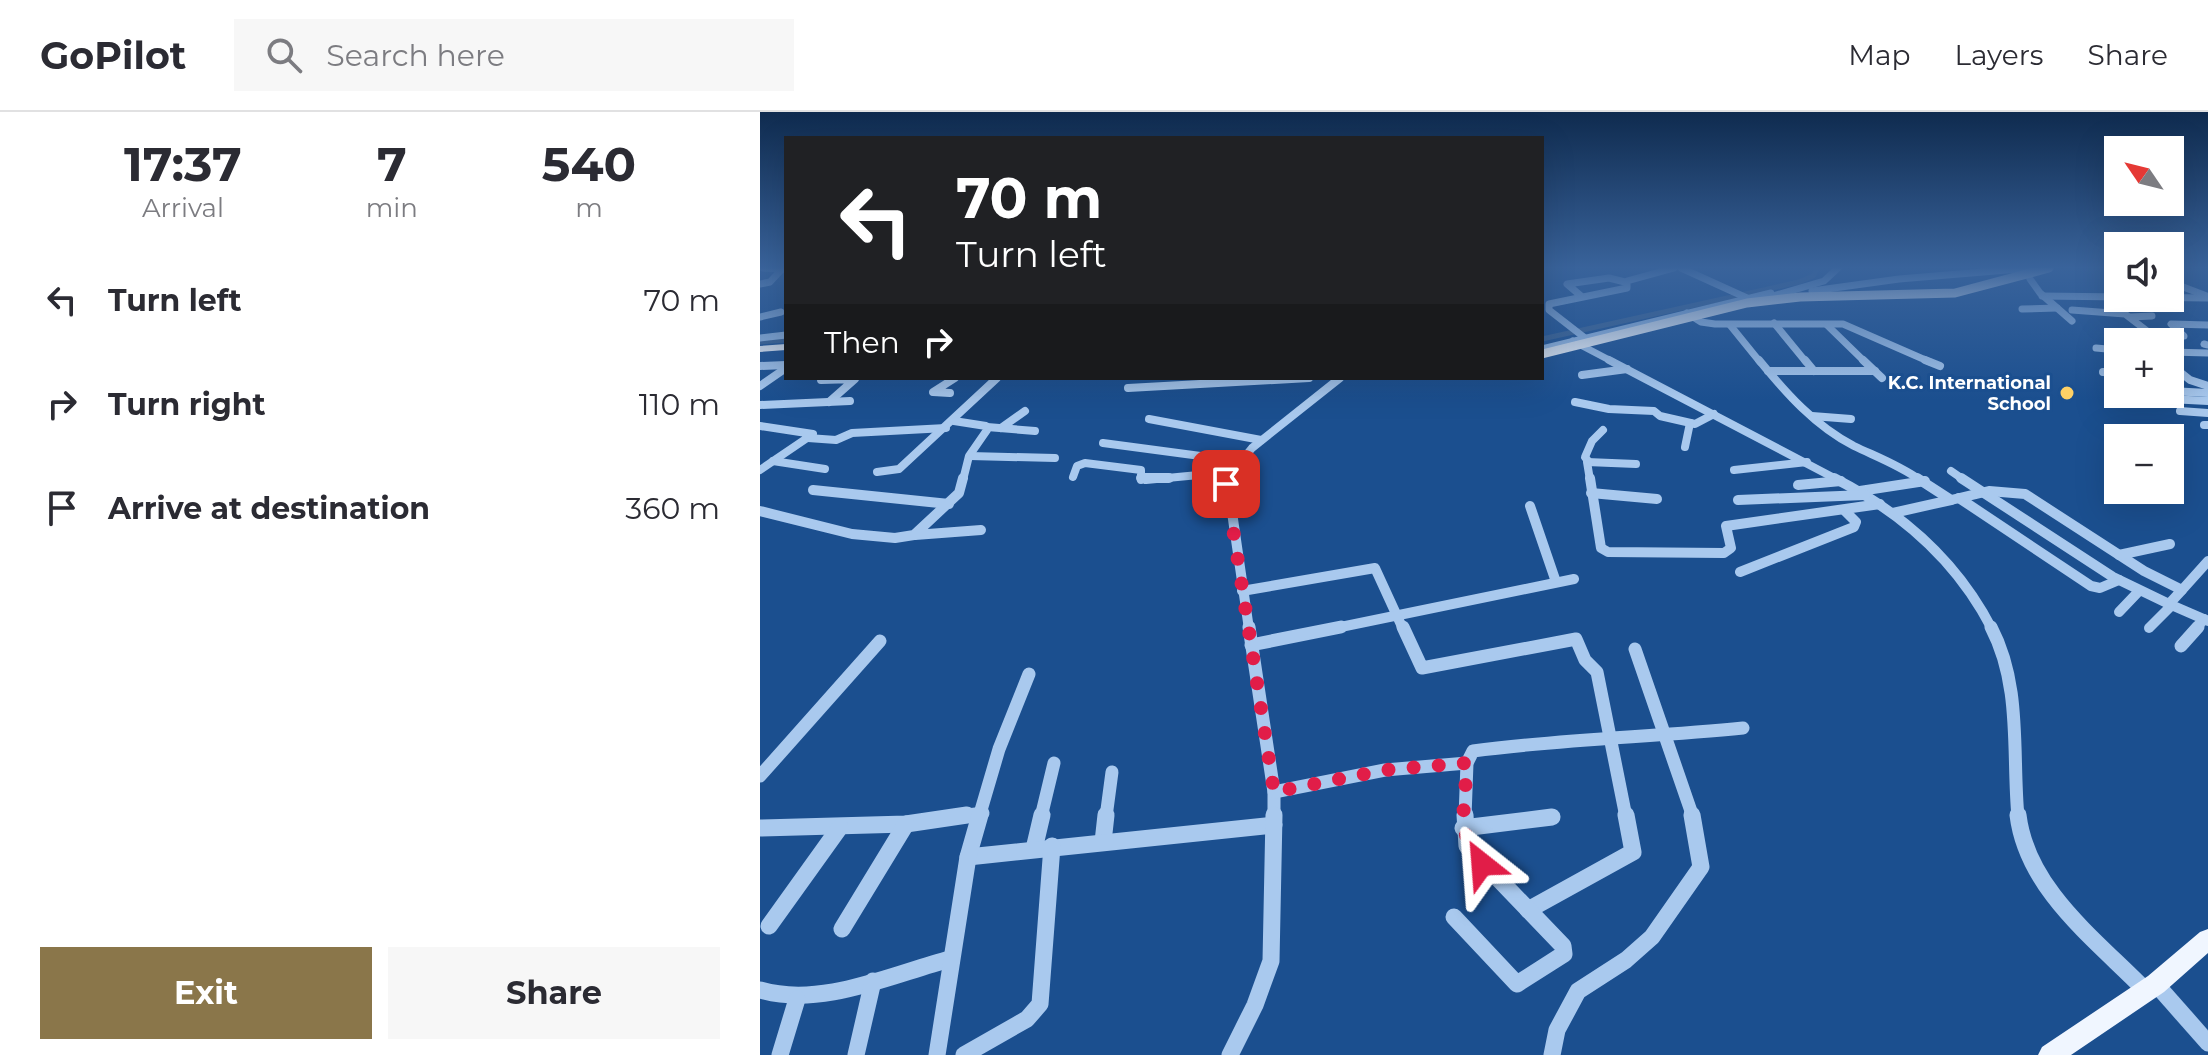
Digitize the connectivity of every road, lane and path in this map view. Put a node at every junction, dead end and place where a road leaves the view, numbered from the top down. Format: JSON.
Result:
{"nodes":[{"id":1,"x":781,"y":312,"type":"dead end"},
{"id":2,"x":1554,"y":312,"type":"edge"},
{"id":3,"x":1690,"y":312,"type":"edge"},
{"id":4,"x":1701,"y":312,"type":"edge"},
{"id":5,"x":1709,"y":312,"type":"edge"},
{"id":6,"x":1716,"y":312,"type":"edge"},
{"id":7,"x":2062,"y":312,"type":"edge"},
{"id":8,"x":2108,"y":312,"type":"edge"},
{"id":9,"x":1686,"y":313,"type":"junction"},
{"id":10,"x":2152,"y":316,"type":"dead end"},
{"id":11,"x":760,"y":317,"type":"edge"},
{"id":12,"x":2130,"y":317,"type":"junction"},
{"id":13,"x":1694,"y":318,"type":"junction"},
{"id":14,"x":2072,"y":321,"type":"dead end"},
{"id":15,"x":1774,"y":323,"type":"junction"},
{"id":16,"x":1730,"y":325,"type":"junction"},
{"id":17,"x":1827,"y":325,"type":"junction"},
{"id":18,"x":2208,"y":325,"type":"edge"},
{"id":19,"x":2144,"y":328,"type":"edge"},
{"id":20,"x":2178,"y":328,"type":"edge"},
{"id":21,"x":784,"y":334,"type":"edge"},
{"id":22,"x":760,"y":338,"type":"edge"},
{"id":23,"x":1581,"y":340,"type":"junction"},
{"id":24,"x":2096,"y":348,"type":"dead end"},
{"id":25,"x":784,"y":349,"type":"edge"},
{"id":26,"x":2104,"y":349,"type":"edge"},
{"id":27,"x":2206,"y":350,"type":"edge"},
{"id":28,"x":760,"y":351,"type":"edge"},
{"id":29,"x":1544,"y":351,"type":"edge"},
{"id":30,"x":1544,"y":351,"type":"edge"},
{"id":31,"x":1544,"y":351,"type":"edge"},
{"id":32,"x":2184,"y":351,"type":"edge"},
{"id":33,"x":1544,"y":352,"type":"edge"},
{"id":34,"x":760,"y":366,"type":"edge"},
{"id":35,"x":784,"y":366,"type":"edge"},
{"id":36,"x":1940,"y":366,"type":"dead end"},
{"id":37,"x":784,"y":368,"type":"edge"},
{"id":38,"x":1627,"y":369,"type":"junction"},
{"id":39,"x":1768,"y":371,"type":"junction"},
{"id":40,"x":1814,"y":371,"type":"junction"},
{"id":41,"x":1875,"y":371,"type":"junction"},
{"id":42,"x":1582,"y":375,"type":"dead end"},
{"id":43,"x":2185,"y":376,"type":"edge"},
{"id":44,"x":1882,"y":378,"type":"dead end"},
{"id":45,"x":854,"y":380,"type":"edge"},
{"id":46,"x":952,"y":380,"type":"edge"},
{"id":47,"x":995,"y":380,"type":"edge"},
{"id":48,"x":1273,"y":380,"type":"edge"},
{"id":49,"x":1337,"y":380,"type":"edge"},
{"id":50,"x":760,"y":386,"type":"edge"},
{"id":51,"x":2208,"y":386,"type":"edge"},
{"id":52,"x":1128,"y":388,"type":"dead end"},
{"id":53,"x":2184,"y":392,"type":"edge"},
{"id":54,"x":950,"y":393,"type":"dead end"},
{"id":55,"x":2208,"y":393,"type":"edge"},
{"id":56,"x":2184,"y":400,"type":"edge"},
{"id":57,"x":850,"y":401,"type":"dead end"},
{"id":58,"x":2208,"y":401,"type":"edge"},
{"id":59,"x":829,"y":402,"type":"junction"},
{"id":60,"x":1575,"y":402,"type":"dead end"},
{"id":61,"x":760,"y":405,"type":"edge"},
{"id":62,"x":1025,"y":411,"type":"dead end"},
{"id":63,"x":2180,"y":411,"type":"dead end"},
{"id":64,"x":2208,"y":413,"type":"edge"},
{"id":65,"x":1714,"y":414,"type":"junction"},
{"id":66,"x":1811,"y":416,"type":"junction"},
{"id":67,"x":1149,"y":419,"type":"dead end"},
{"id":68,"x":1851,"y":419,"type":"dead end"},
{"id":69,"x":1690,"y":423,"type":"junction"},
{"id":70,"x":950,"y":424,"type":"junction"},
{"id":71,"x":760,"y":426,"type":"edge"},
{"id":72,"x":987,"y":427,"type":"junction"},
{"id":73,"x":1001,"y":428,"type":"junction"},
{"id":74,"x":1603,"y":430,"type":"dead end"},
{"id":75,"x":1035,"y":431,"type":"dead end"},
{"id":76,"x":808,"y":438,"type":"junction"},
{"id":77,"x":1261,"y":440,"type":"junction"},
{"id":78,"x":1103,"y":443,"type":"dead end"},
{"id":79,"x":1685,"y":447,"type":"dead end"},
{"id":80,"x":970,"y":456,"type":"junction"},
{"id":81,"x":1055,"y":458,"type":"dead end"},
{"id":82,"x":773,"y":461,"type":"junction"},
{"id":83,"x":1588,"y":461,"type":"junction"},
{"id":84,"x":1807,"y":462,"type":"junction"},
{"id":85,"x":1636,"y":464,"type":"dead end"},
{"id":86,"x":1234,"y":467,"type":"junction"},
{"id":87,"x":825,"y":469,"type":"dead end"},
{"id":88,"x":760,"y":470,"type":"edge"},
{"id":89,"x":1734,"y":470,"type":"dead end"},
{"id":90,"x":1951,"y":471,"type":"dead end"},
{"id":91,"x":877,"y":472,"type":"dead end"},
{"id":92,"x":1073,"y":477,"type":"dead end"},
{"id":93,"x":1841,"y":481,"type":"junction"},
{"id":94,"x":1925,"y":481,"type":"junction"},
{"id":95,"x":1798,"y":485,"type":"dead end"},
{"id":96,"x":813,"y":490,"type":"dead end"},
{"id":97,"x":1982,"y":492,"type":"junction"},
{"id":98,"x":1591,"y":493,"type":"junction"},
{"id":99,"x":1863,"y":493,"type":"junction"},
{"id":100,"x":1657,"y":499,"type":"dead end"},
{"id":101,"x":1955,"y":499,"type":"junction"},
{"id":102,"x":1738,"y":500,"type":"dead end"},
{"id":103,"x":949,"y":504,"type":"junction"},
{"id":104,"x":1880,"y":504,"type":"junction"},
{"id":105,"x":1530,"y":506,"type":"dead end"},
{"id":106,"x":760,"y":511,"type":"edge"},
{"id":107,"x":1845,"y":511,"type":"junction"},
{"id":108,"x":1893,"y":513,"type":"junction"},
{"id":109,"x":981,"y":530,"type":"dead end"},
{"id":110,"x":914,"y":535,"type":"junction"},
{"id":111,"x":2170,"y":544,"type":"dead end"},
{"id":112,"x":2119,"y":555,"type":"junction"},
{"id":113,"x":2208,"y":561,"type":"edge"},
{"id":114,"x":1740,"y":572,"type":"dead end"},
{"id":115,"x":1574,"y":579,"type":"dead end"},
{"id":116,"x":2119,"y":580,"type":"junction"},
{"id":117,"x":1556,"y":582,"type":"junction"},
{"id":118,"x":2182,"y":590,"type":"junction"},
{"id":119,"x":1242,"y":591,"type":"junction"},
{"id":120,"x":2139,"y":591,"type":"junction"},
{"id":121,"x":2170,"y":605,"type":"junction"},
{"id":122,"x":2119,"y":612,"type":"dead end"},
{"id":123,"x":1396,"y":614,"type":"junction"},
{"id":124,"x":2206,"y":620,"type":"edge"},
{"id":125,"x":2149,"y":628,"type":"dead end"},
{"id":126,"x":880,"y":641,"type":"dead end"},
{"id":127,"x":1251,"y":645,"type":"junction"},
{"id":128,"x":2181,"y":646,"type":"dead end"},
{"id":129,"x":1635,"y":649,"type":"dead end"},
{"id":130,"x":1029,"y":674,"type":"dead end"},
{"id":131,"x":1743,"y":728,"type":"dead end"},
{"id":132,"x":1653,"y":737,"type":"junction"},
{"id":133,"x":1610,"y":738,"type":"junction"},
{"id":134,"x":1054,"y":763,"type":"dead end"},
{"id":135,"x":1467,"y":763,"type":"junction"},
{"id":136,"x":1112,"y":772,"type":"dead end"},
{"id":137,"x":760,"y":776,"type":"edge"},
{"id":138,"x":1274,"y":792,"type":"junction"},
{"id":139,"x":983,"y":813,"type":"junction"},
{"id":140,"x":1552,"y":817,"type":"dead end"},
{"id":141,"x":906,"y":824,"type":"junction"},
{"id":142,"x":1274,"y":825,"type":"junction"},
{"id":143,"x":840,"y":827,"type":"junction"},
{"id":144,"x":760,"y":828,"type":"edge"},
{"id":145,"x":1463,"y":828,"type":"junction"},
{"id":146,"x":1103,"y":842,"type":"junction"},
{"id":147,"x":1043,"y":848,"type":"junction"},
{"id":148,"x":968,"y":857,"type":"junction"},
{"id":149,"x":1528,"y":910,"type":"junction"},
{"id":150,"x":1454,"y":917,"type":"dead end"},
{"id":151,"x":769,"y":926,"type":"dead end"},
{"id":152,"x":842,"y":929,"type":"dead end"},
{"id":153,"x":2208,"y":939,"type":"edge"},
{"id":154,"x":950,"y":959,"type":"junction"},
{"id":155,"x":873,"y":981,"type":"junction"},
{"id":156,"x":2150,"y":986,"type":"junction"},
{"id":157,"x":760,"y":990,"type":"edge"},
{"id":158,"x":797,"y":999,"type":"junction"},
{"id":159,"x":2208,"y":1043,"type":"edge"},
{"id":160,"x":985,"y":1049,"type":"edge"},
{"id":161,"x":780,"y":1055,"type":"edge"},
{"id":162,"x":856,"y":1055,"type":"edge"},
{"id":163,"x":937,"y":1055,"type":"edge"},
{"id":164,"x":964,"y":1055,"type":"edge"},
{"id":165,"x":1230,"y":1055,"type":"edge"},
{"id":166,"x":1552,"y":1055,"type":"edge"},
{"id":167,"x":2050,"y":1055,"type":"edge"}],
"edges":[{"from":1,"to":11,"type":"street"},
{"from":2,"to":23,"type":"street"},
{"from":3,"to":9,"type":"street"},
{"from":4,"to":29,"type":"highway","bridge":true},
{"from":5,"to":33,"type":"highway","bridge":true},
{"from":6,"to":13,"type":"street"},
{"from":7,"to":14,"type":"street"},
{"from":8,"to":12,"type":"street"},
{"from":9,"to":13,"type":"street"},
{"from":9,"to":23,"type":"street"},
{"from":10,"to":12,"type":"street"},
{"from":12,"to":19,"type":"street"},
{"from":13,"to":16,"type":"street"},
{"from":13,"to":23,"type":"street"},
{"from":15,"to":16,"type":"street"},
{"from":15,"to":17,"type":"street"},
{"from":15,"to":40,"type":"street"},
{"from":16,"to":39,"type":"street"},
{"from":17,"to":36,"type":"street"},
{"from":17,"to":41,"type":"street"},
{"from":18,"to":20,"type":"street"},
{"from":21,"to":22,"type":"street"},
{"from":23,"to":30,"type":"street"},
{"from":23,"to":31,"type":"street"},
{"from":23,"to":38,"type":"street"},
{"from":24,"to":26,"type":"street"},
{"from":25,"to":28,"type":"highway"},
{"from":27,"to":32,"type":"street"},
{"from":34,"to":35,"type":"street"},
{"from":37,"to":50,"type":"street"},
{"from":38,"to":42,"type":"street"},
{"from":38,"to":65,"type":"street"},
{"from":39,"to":40,"type":"street"},
{"from":39,"to":66,"type":"street"},
{"from":40,"to":41,"type":"street"},
{"from":41,"to":44,"type":"street"},
{"from":43,"to":51,"type":"street"},
{"from":45,"to":59,"type":"street"},
{"from":46,"to":54,"type":"street"},
{"from":47,"to":70,"type":"street"},
{"from":48,"to":52,"type":"street"},
{"from":49,"to":77,"type":"street"},
{"from":53,"to":55,"type":"street"},
{"from":56,"to":58,"type":"street"},
{"from":57,"to":59,"type":"street"},
{"from":59,"to":61,"type":"street"},
{"from":60,"to":69,"type":"street"},
{"from":62,"to":73,"type":"street"},
{"from":63,"to":64,"type":"street"},
{"from":65,"to":69,"type":"street"},
{"from":65,"to":84,"type":"street"},
{"from":66,"to":68,"type":"street"},
{"from":66,"to":94,"type":"street"},
{"from":67,"to":77,"type":"street"},
{"from":69,"to":79,"type":"street"},
{"from":70,"to":72,"type":"street"},
{"from":70,"to":76,"type":"street"},
{"from":70,"to":91,"type":"street"},
{"from":71,"to":76,"type":"street"},
{"from":72,"to":73,"type":"street"},
{"from":72,"to":80,"type":"street"},
{"from":73,"to":75,"type":"street"},
{"from":74,"to":83,"type":"street"},
{"from":76,"to":82,"type":"street"},
{"from":77,"to":86,"type":"street"},
{"from":78,"to":86,"type":"street"},
{"from":80,"to":81,"type":"street"},
{"from":80,"to":103,"type":"street"},
{"from":82,"to":87,"type":"street"},
{"from":82,"to":88,"type":"street"},
{"from":83,"to":85,"type":"street"},
{"from":83,"to":98,"type":"street"},
{"from":84,"to":89,"type":"street"},
{"from":84,"to":93,"type":"street"},
{"from":86,"to":92,"type":"street"},
{"from":86,"to":119,"type":"street"},
{"from":90,"to":97,"type":"street"},
{"from":93,"to":95,"type":"street"},
{"from":93,"to":99,"type":"street"},
{"from":94,"to":99,"type":"street"},
{"from":94,"to":101,"type":"street"},
{"from":96,"to":103,"type":"street"},
{"from":97,"to":101,"type":"street"},
{"from":97,"to":112,"type":"street"},
{"from":97,"to":116,"type":"street"},
{"from":98,"to":100,"type":"street"},
{"from":98,"to":107,"type":"street"},
{"from":99,"to":102,"type":"street"},
{"from":99,"to":104,"type":"street"},
{"from":101,"to":108,"type":"street"},
{"from":101,"to":116,"type":"street"},
{"from":103,"to":110,"type":"street"},
{"from":104,"to":107,"type":"street"},
{"from":104,"to":108,"type":"street"},
{"from":105,"to":117,"type":"street"},
{"from":106,"to":110,"type":"street"},
{"from":107,"to":114,"type":"street"},
{"from":108,"to":156,"type":"street"},
{"from":109,"to":110,"type":"street"},
{"from":111,"to":112,"type":"street"},
{"from":112,"to":118,"type":"street"},
{"from":113,"to":118,"type":"street"},
{"from":115,"to":117,"type":"street"},
{"from":116,"to":120,"type":"street"},
{"from":117,"to":123,"type":"street"},
{"from":118,"to":121,"type":"street"},
{"from":119,"to":123,"type":"street"},
{"from":119,"to":127,"type":"street"},
{"from":120,"to":121,"type":"street"},
{"from":120,"to":122,"type":"street"},
{"from":121,"to":124,"type":"street"},
{"from":121,"to":125,"type":"street"},
{"from":123,"to":127,"type":"street"},
{"from":123,"to":133,"type":"street"},
{"from":124,"to":128,"type":"street"},
{"from":126,"to":137,"type":"street"},
{"from":127,"to":138,"type":"street"},
{"from":129,"to":132,"type":"street"},
{"from":130,"to":139,"type":"street"},
{"from":131,"to":132,"type":"street"},
{"from":132,"to":133,"type":"street"},
{"from":132,"to":166,"type":"street"},
{"from":133,"to":135,"type":"street"},
{"from":133,"to":149,"type":"street"},
{"from":134,"to":147,"type":"street"},
{"from":135,"to":138,"type":"street"},
{"from":135,"to":145,"type":"street"},
{"from":136,"to":146,"type":"street"},
{"from":138,"to":142,"type":"street"},
{"from":139,"to":141,"type":"street"},
{"from":139,"to":148,"type":"street"},
{"from":140,"to":145,"type":"street"},
{"from":141,"to":143,"type":"street"},
{"from":141,"to":152,"type":"street"},
{"from":142,"to":146,"type":"street"},
{"from":142,"to":165,"type":"street"},
{"from":143,"to":144,"type":"street"},
{"from":143,"to":151,"type":"street"},
{"from":145,"to":149,"type":"street"},
{"from":146,"to":147,"type":"street"},
{"from":147,"to":148,"type":"street"},
{"from":147,"to":160,"type":"street"},
{"from":148,"to":154,"type":"street"},
{"from":149,"to":150,"type":"street"},
{"from":153,"to":156,"type":"main road"},
{"from":154,"to":155,"type":"street"},
{"from":154,"to":163,"type":"street"},
{"from":155,"to":158,"type":"street"},
{"from":155,"to":162,"type":"street"},
{"from":156,"to":159,"type":"street"},
{"from":156,"to":167,"type":"main road"},
{"from":157,"to":158,"type":"street"},
{"from":158,"to":161,"type":"street"},
{"from":160,"to":164,"type":"street"}]}
